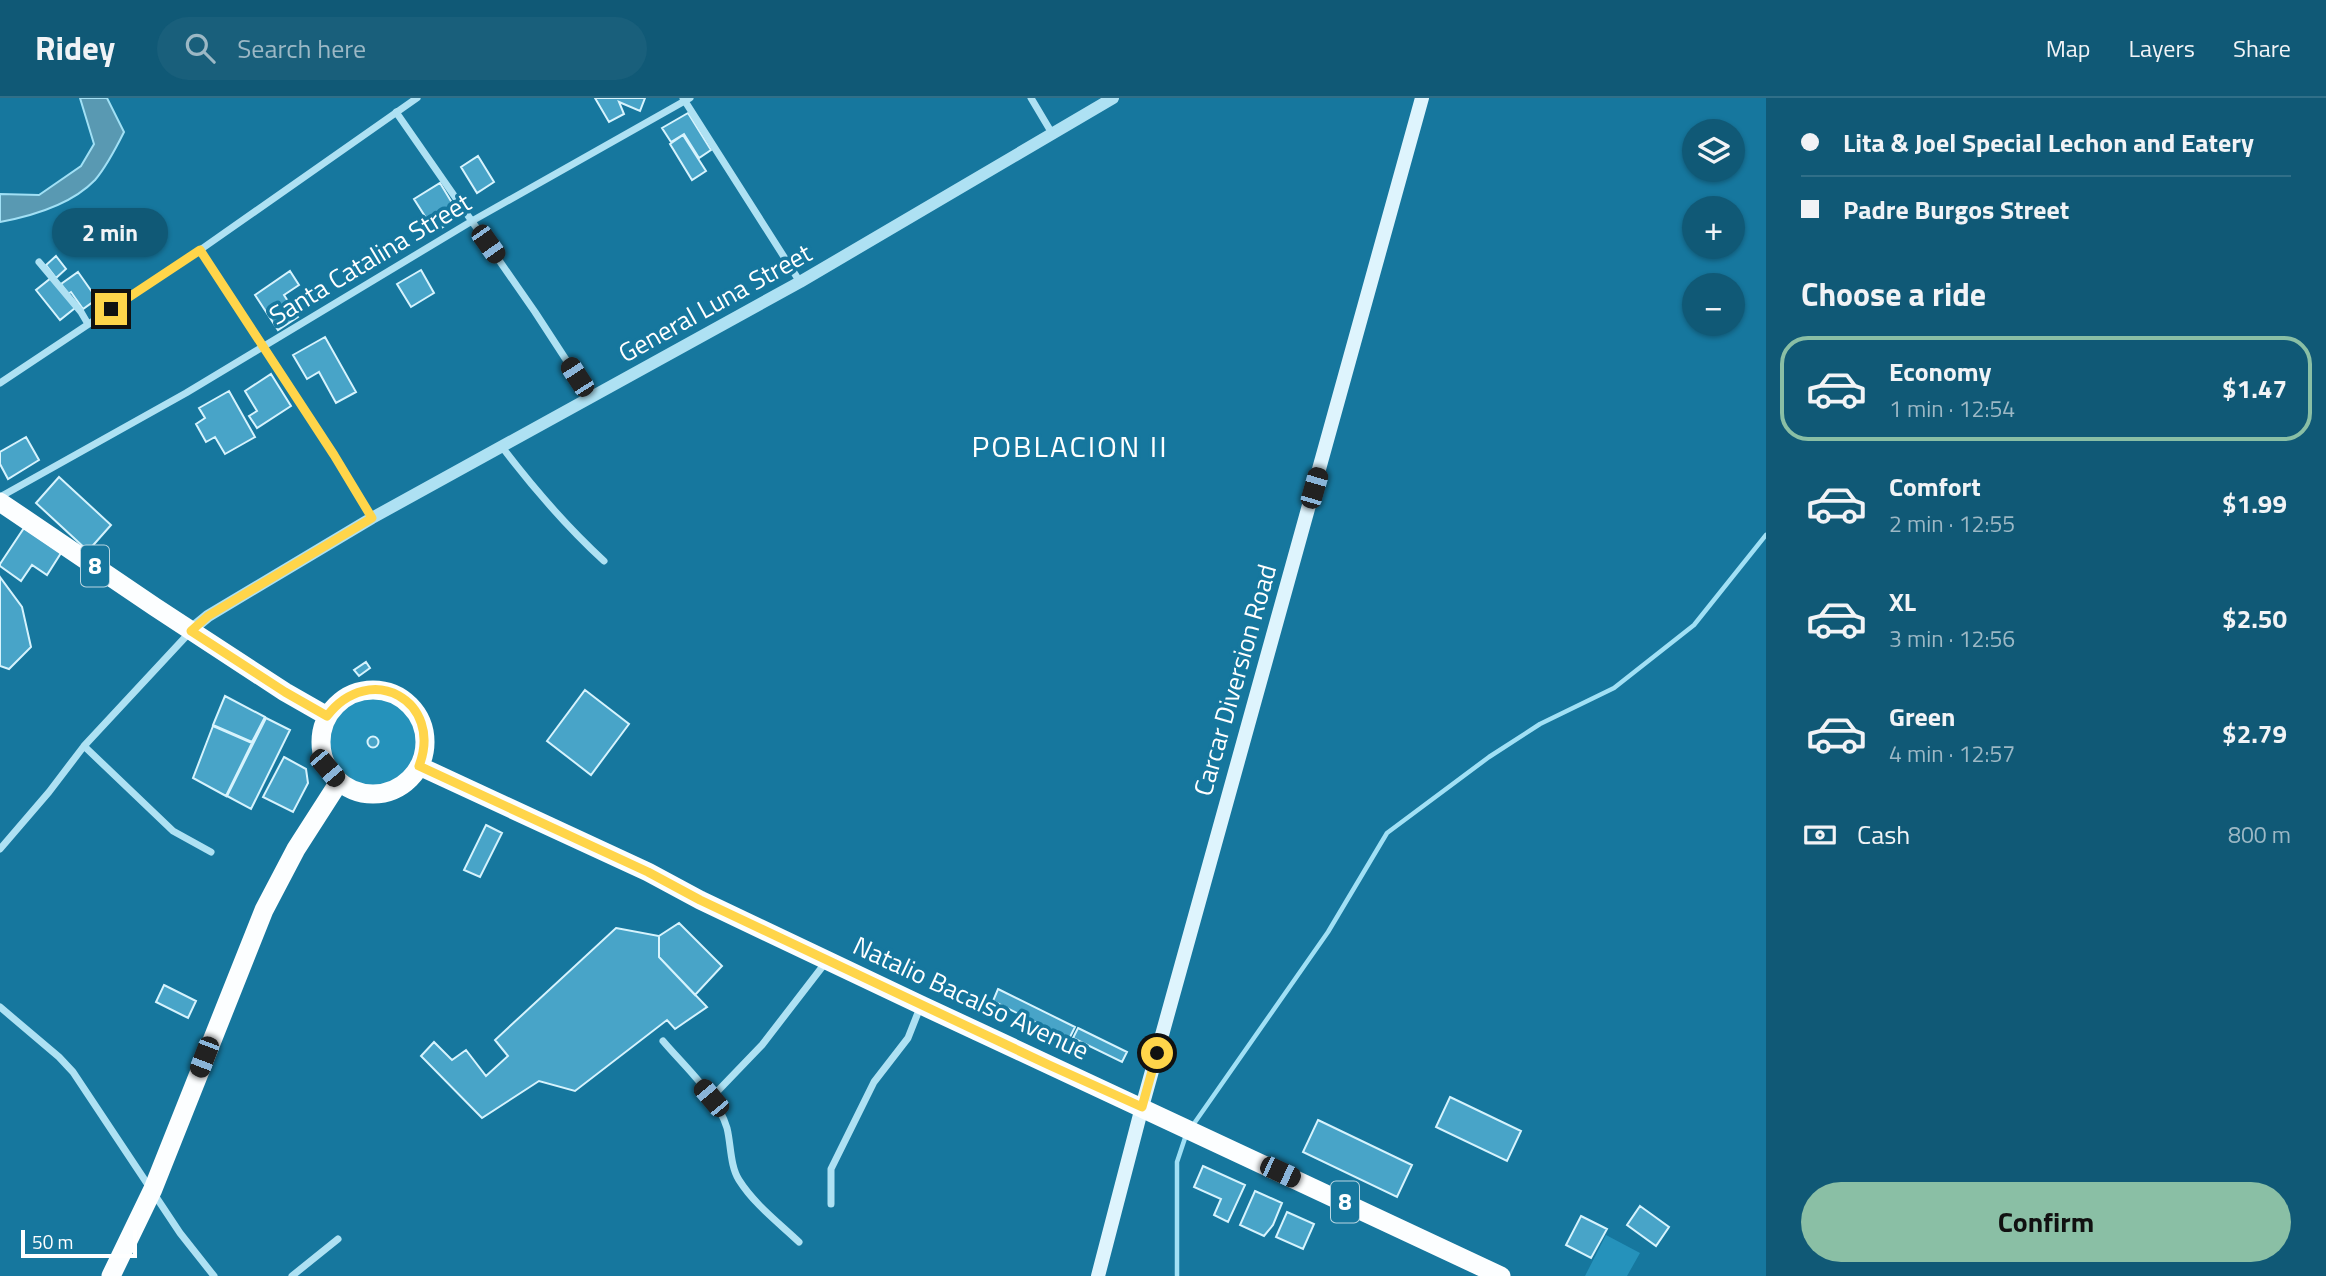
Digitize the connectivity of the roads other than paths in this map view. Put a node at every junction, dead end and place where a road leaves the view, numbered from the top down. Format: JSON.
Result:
{"nodes":[{"id":1,"x":417,"y":98,"type":"edge"},
{"id":2,"x":1031,"y":98,"type":"edge"},
{"id":3,"x":1113,"y":98,"type":"edge"},
{"id":4,"x":1422,"y":98,"type":"edge"},
{"id":5,"x":686,"y":99,"type":"edge"},
{"id":6,"x":396,"y":112,"type":"junction"},
{"id":7,"x":1053,"y":135,"type":"junction"},
{"id":8,"x":472,"y":221,"type":"junction"},
{"id":9,"x":200,"y":250,"type":"junction"},
{"id":10,"x":39,"y":262,"type":"dead end"},
{"id":11,"x":800,"y":282,"type":"junction"},
{"id":12,"x":88,"y":324,"type":"junction"},
{"id":13,"x":264,"y":348,"type":"junction"},
{"id":14,"x":0,"y":383,"type":"edge"},
{"id":15,"x":591,"y":398,"type":"junction"},
{"id":16,"x":502,"y":447,"type":"junction"},
{"id":17,"x":0,"y":499,"type":"edge"},
{"id":18,"x":372,"y":518,"type":"junction"},
{"id":19,"x":604,"y":561,"type":"dead end"},
{"id":20,"x":191,"y":631,"type":"junction"},
{"id":21,"x":327,"y":716,"type":"junction"},
{"id":22,"x":84,"y":746,"type":"junction"},
{"id":23,"x":419,"y":766,"type":"junction"},
{"id":24,"x":339,"y":782,"type":"junction"},
{"id":25,"x":0,"y":849,"type":"edge"},
{"id":26,"x":211,"y":852,"type":"dead end"},
{"id":27,"x":828,"y":959,"type":"junction"},
{"id":28,"x":921,"y":1005,"type":"junction"},
{"id":29,"x":0,"y":1007,"type":"edge"},
{"id":30,"x":663,"y":1041,"type":"dead end"},
{"id":31,"x":711,"y":1098,"type":"junction"},
{"id":32,"x":1142,"y":1107,"type":"junction"},
{"id":33,"x":153,"y":1189,"type":"junction"},
{"id":34,"x":831,"y":1204,"type":"dead end"},
{"id":35,"x":338,"y":1239,"type":"dead end"},
{"id":36,"x":799,"y":1242,"type":"dead end"},
{"id":37,"x":111,"y":1276,"type":"edge"},
{"id":38,"x":214,"y":1276,"type":"edge"},
{"id":39,"x":292,"y":1276,"type":"edge"},
{"id":40,"x":1098,"y":1276,"type":"edge"},
{"id":41,"x":1501,"y":1276,"type":"edge"}],
"edges":[{"from":1,"to":6,"type":"street"},
{"from":2,"to":7,"type":"street"},
{"from":3,"to":7,"type":"street","name":"General Luna Street"},
{"from":4,"to":32,"type":"main road","name":"Carcar Diversion Road"},
{"from":5,"to":8,"type":"street","name":"Santa Catalina Street"},
{"from":5,"to":11,"type":"street"},
{"from":6,"to":8,"type":"street"},
{"from":6,"to":9,"type":"street"},
{"from":7,"to":11,"type":"street","name":"General Luna Street"},
{"from":8,"to":13,"type":"street","name":"Santa Catalina Street"},
{"from":8,"to":15,"type":"street"},
{"from":9,"to":12,"type":"street"},
{"from":9,"to":13,"type":"street"},
{"from":10,"to":12,"type":"street"},
{"from":11,"to":15,"type":"street","name":"General Luna Street"},
{"from":12,"to":14,"type":"street"},
{"from":13,"to":17,"type":"street","name":"Santa Catalina Street"},
{"from":13,"to":18,"type":"street"},
{"from":15,"to":16,"type":"street","name":"General Luna Street"},
{"from":16,"to":18,"type":"street","name":"General Luna Street"},
{"from":16,"to":19,"type":"street"},
{"from":17,"to":20,"type":"highway","number":"8"},
{"from":18,"to":20,"type":"street","name":"General Luna Street"},
{"from":20,"to":21,"type":"highway","number":"8"},
{"from":20,"to":22,"type":"street","name":"General Luna Street"},
{"from":21,"to":23,"type":"highway"},
{"from":21,"to":24,"type":"highway"},
{"from":22,"to":25,"type":"street","name":"General Luna Street"},
{"from":22,"to":26,"type":"street"},
{"from":23,"to":24,"type":"highway"},
{"from":23,"to":27,"type":"highway","name":"Natalio Bacalso Avenue","number":"8"},
{"from":24,"to":33,"type":"highway"},
{"from":27,"to":28,"type":"highway","name":"Natalio Bacalso Avenue","number":"8"},
{"from":27,"to":31,"type":"street"},
{"from":28,"to":32,"type":"highway","name":"Natalio Bacalso Avenue","number":"8"},
{"from":28,"to":34,"type":"street"},
{"from":29,"to":33,"type":"street"},
{"from":30,"to":31,"type":"street"},
{"from":31,"to":36,"type":"street"},
{"from":32,"to":40,"type":"main road","name":"Carcar Diversion Road"},
{"from":32,"to":41,"type":"highway","name":"Natalio Bacalso Avenue","number":"8"},
{"from":33,"to":37,"type":"highway"},
{"from":33,"to":38,"type":"street"},
{"from":35,"to":39,"type":"street"}]}
